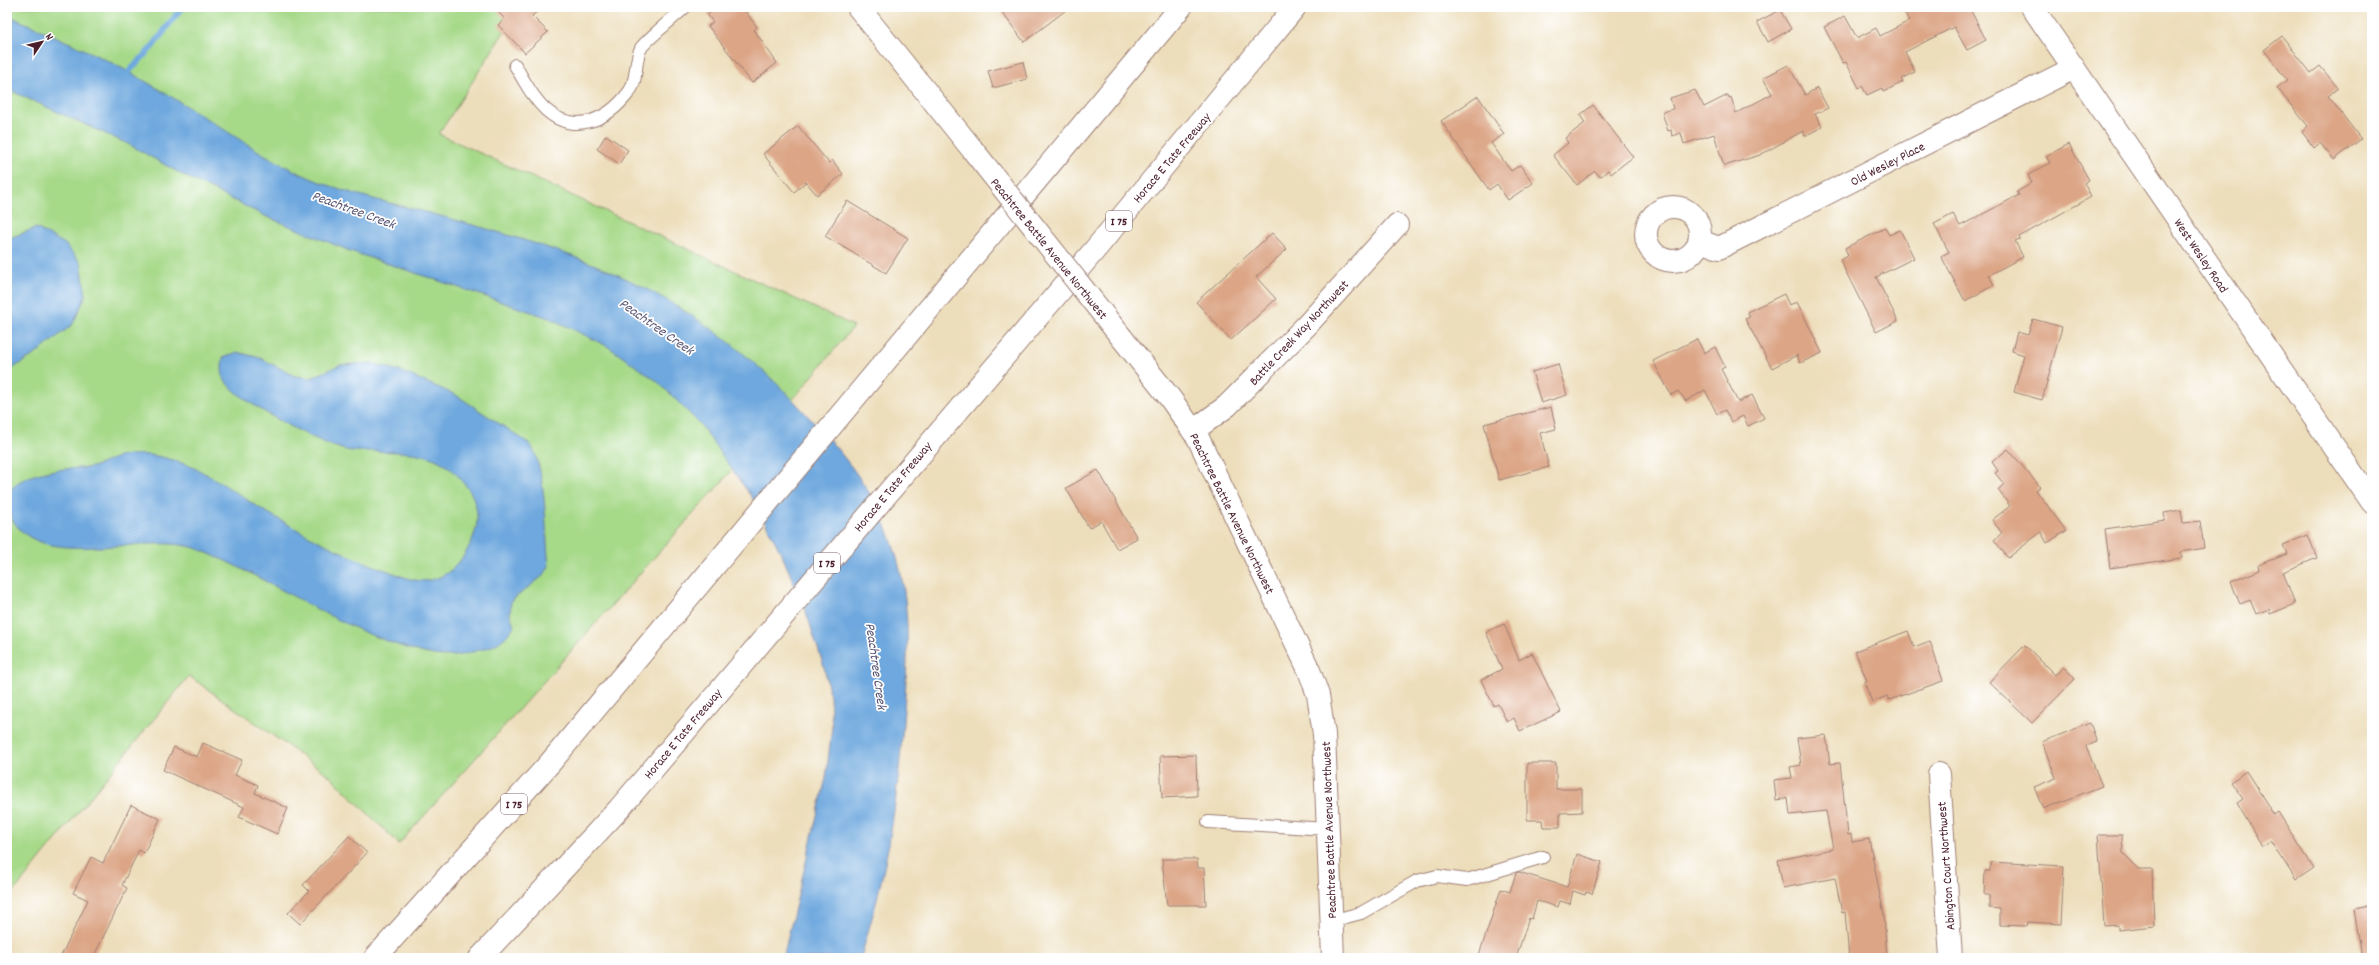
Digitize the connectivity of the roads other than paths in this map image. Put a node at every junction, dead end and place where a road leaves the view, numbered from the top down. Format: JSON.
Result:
{"nodes":[{"id":1,"x":685,"y":7,"type":"edge"},
{"id":2,"x":858,"y":7,"type":"edge"},
{"id":3,"x":1181,"y":7,"type":"edge"},
{"id":4,"x":1295,"y":7,"type":"edge"},
{"id":5,"x":2032,"y":7,"type":"edge"},
{"id":6,"x":515,"y":66,"type":"dead end"},
{"id":7,"x":2074,"y":68,"type":"junction"},
{"id":8,"x":1397,"y":225,"type":"dead end"},
{"id":9,"x":1700,"y":241,"type":"dead end"},
{"id":10,"x":1193,"y":431,"type":"junction"},
{"id":11,"x":2372,"y":502,"type":"edge"},
{"id":12,"x":1939,"y":774,"type":"dead end"},
{"id":13,"x":1208,"y":822,"type":"dead end"},
{"id":14,"x":1328,"y":829,"type":"junction"},
{"id":15,"x":1543,"y":857,"type":"dead end"},
{"id":16,"x":1331,"y":921,"type":"junction"},
{"id":17,"x":375,"y":958,"type":"edge"},
{"id":18,"x":480,"y":958,"type":"edge"},
{"id":19,"x":1333,"y":958,"type":"edge"},
{"id":20,"x":1951,"y":958,"type":"edge"}],
"edges":[{"from":1,"to":6,"type":"lane"},
{"from":2,"to":10,"type":"main road","name":"Peachtree Battle Avenue Northwest","bridge":true},
{"from":3,"to":17,"type":"main road","number":"I 75"},
{"from":4,"to":18,"type":"main road","name":"Horace E Tate Freeway","number":"I 75"},
{"from":5,"to":7,"type":"main road","name":"West Wesley Road"},
{"from":7,"to":9,"type":"main road","name":"Old Wesley Place"},
{"from":7,"to":11,"type":"main road","name":"West Wesley Road"},
{"from":8,"to":10,"type":"main road","name":"Battle Creek Way Northwest"},
{"from":10,"to":14,"type":"main road","name":"Peachtree Battle Avenue Northwest"},
{"from":12,"to":20,"type":"main road","name":"Abington Court Northwest"},
{"from":13,"to":14,"type":"lane"},
{"from":14,"to":16,"type":"main road","name":"Peachtree Battle Avenue Northwest"},
{"from":15,"to":16,"type":"lane"},
{"from":16,"to":19,"type":"main road","name":"Peachtree Battle Avenue Northwest"}]}
